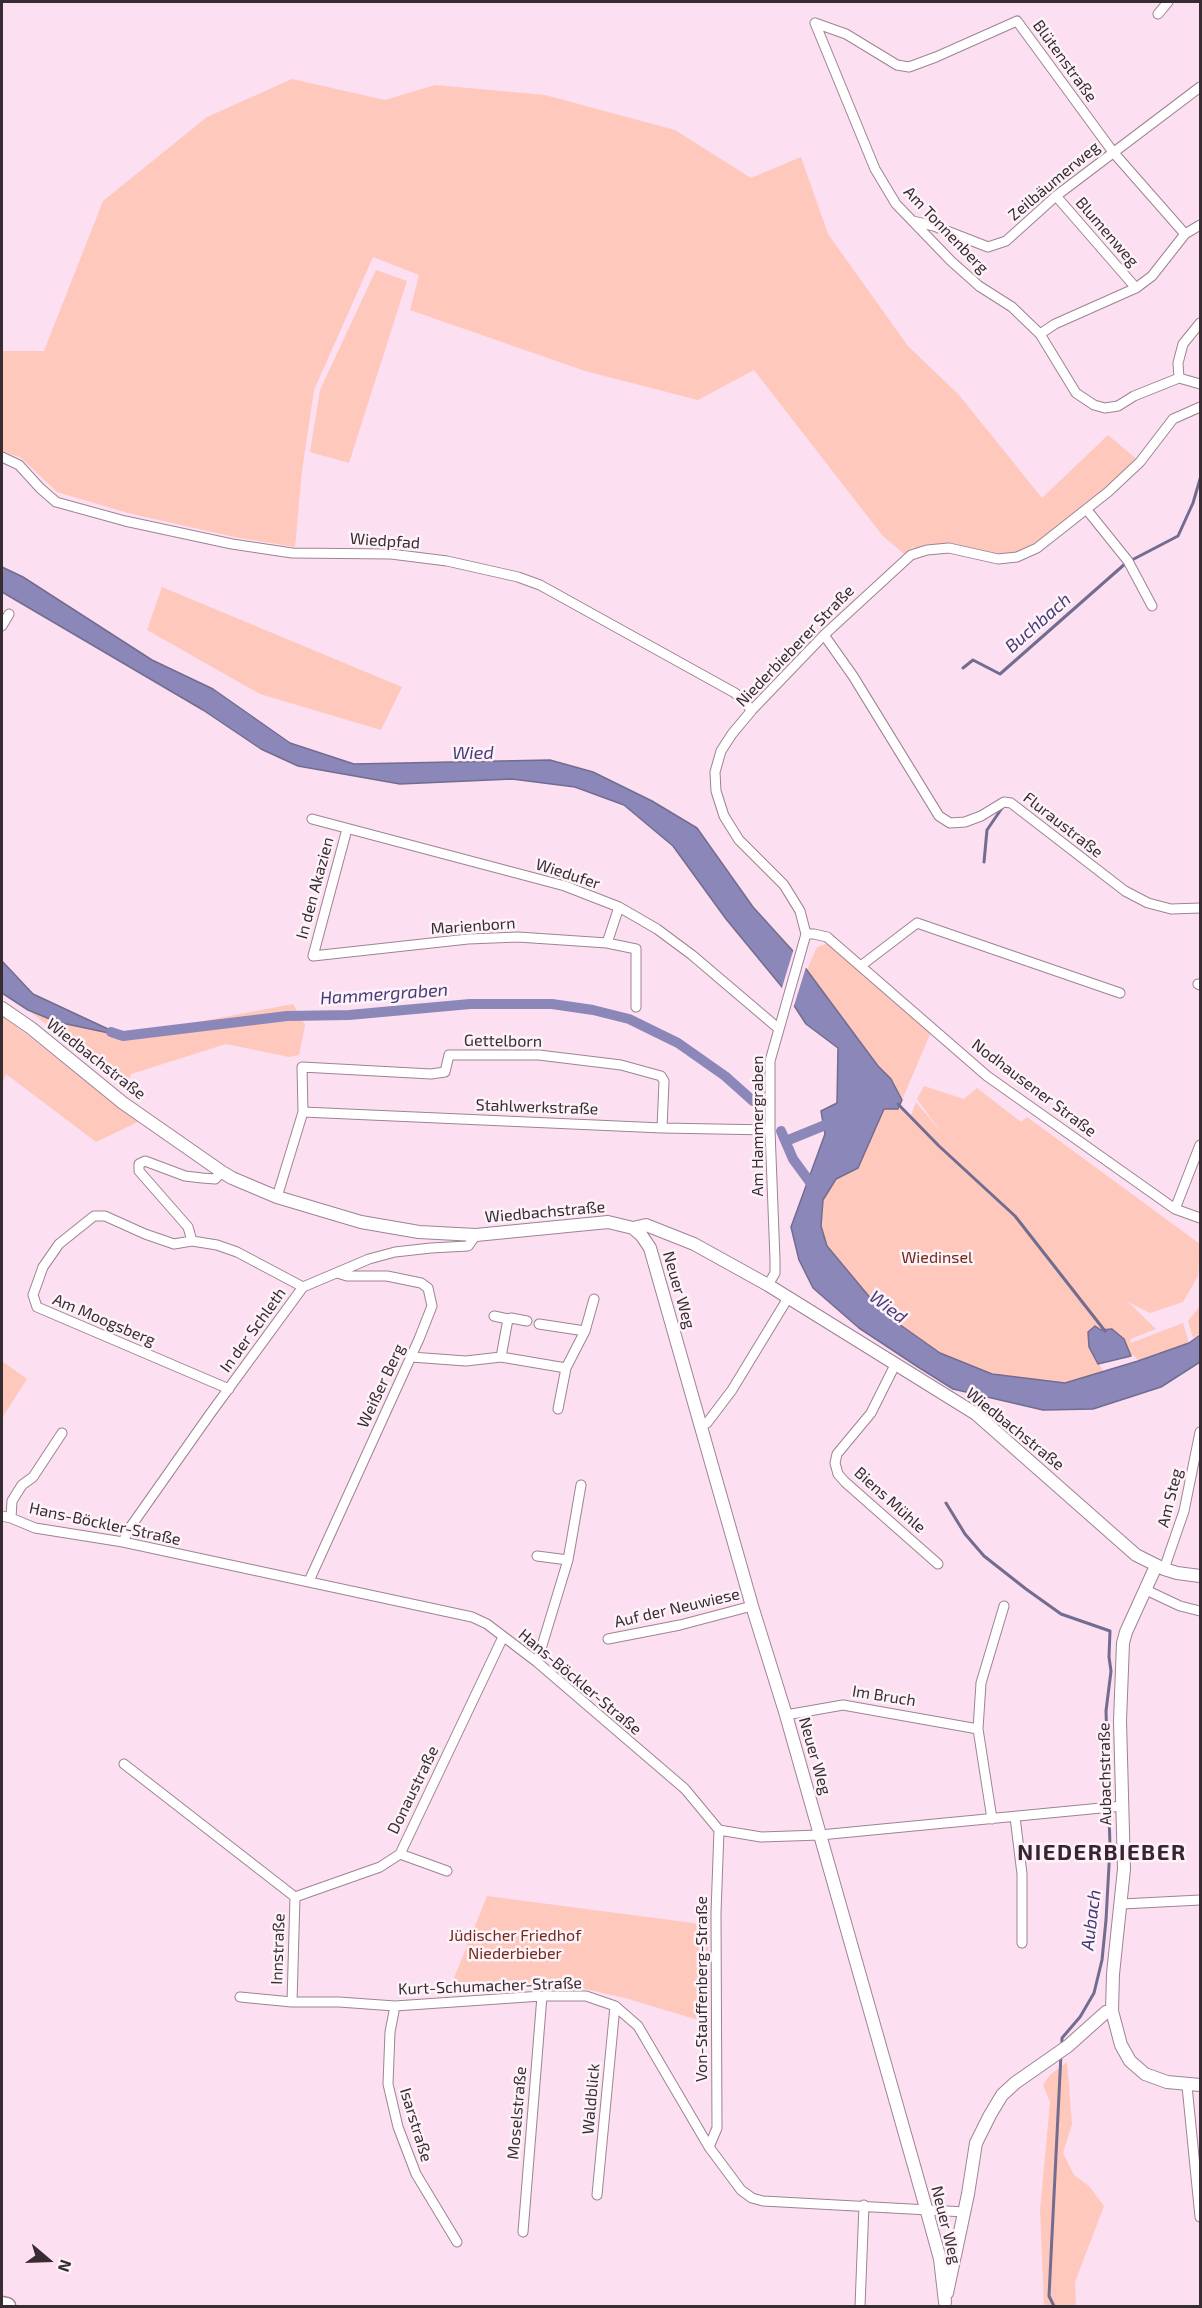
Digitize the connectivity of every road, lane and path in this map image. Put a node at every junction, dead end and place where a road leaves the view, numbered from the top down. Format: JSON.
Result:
{"nodes":[{"id":1,"x":1168,"y":2,"type":"edge"},
{"id":2,"x":1158,"y":14,"type":"dead end"},
{"id":3,"x":815,"y":23,"type":"joint"},
{"id":4,"x":1200,"y":87,"type":"edge"},
{"id":5,"x":1113,"y":152,"type":"junction"},
{"id":6,"x":1056,"y":196,"type":"junction"},
{"id":7,"x":913,"y":221,"type":"junction"},
{"id":8,"x":1200,"y":225,"type":"edge"},
{"id":9,"x":1185,"y":234,"type":"junction"},
{"id":10,"x":1136,"y":288,"type":"junction"},
{"id":11,"x":1200,"y":323,"type":"edge"},
{"id":12,"x":1040,"y":334,"type":"junction"},
{"id":13,"x":1179,"y":378,"type":"junction"},
{"id":14,"x":1200,"y":384,"type":"edge"},
{"id":15,"x":1200,"y":407,"type":"edge"},
{"id":16,"x":2,"y":457,"type":"edge"},
{"id":17,"x":1087,"y":510,"type":"junction"},
{"id":18,"x":1152,"y":606,"type":"dead end"},
{"id":19,"x":9,"y":614,"type":"dead end"},
{"id":20,"x":2,"y":626,"type":"edge"},
{"id":21,"x":824,"y":635,"type":"junction"},
{"id":22,"x":753,"y":710,"type":"junction"},
{"id":23,"x":312,"y":819,"type":"dead end"},
{"id":24,"x":347,"y":828,"type":"junction"},
{"id":25,"x":619,"y":907,"type":"junction"},
{"id":26,"x":1200,"y":908,"type":"edge"},
{"id":27,"x":806,"y":934,"type":"junction"},
{"id":28,"x":607,"y":943,"type":"junction"},
{"id":29,"x":313,"y":956,"type":"joint"},
{"id":30,"x":862,"y":965,"type":"junction"},
{"id":31,"x":1120,"y":993,"type":"dead end"},
{"id":32,"x":636,"y":1006,"type":"dead end"},
{"id":33,"x":2,"y":1008,"type":"edge"},
{"id":34,"x":778,"y":1029,"type":"junction"},
{"id":35,"x":303,"y":1112,"type":"junction"},
{"id":36,"x":662,"y":1128,"type":"junction"},
{"id":37,"x":770,"y":1130,"type":"junction"},
{"id":38,"x":1200,"y":1145,"type":"edge"},
{"id":39,"x":222,"y":1172,"type":"junction"},
{"id":40,"x":277,"y":1197,"type":"junction"},
{"id":41,"x":1174,"y":1209,"type":"junction"},
{"id":42,"x":1200,"y":1218,"type":"edge"},
{"id":43,"x":633,"y":1228,"type":"junction"},
{"id":44,"x":476,"y":1235,"type":"junction"},
{"id":45,"x":192,"y":1241,"type":"junction"},
{"id":46,"x":337,"y":1273,"type":"junction"},
{"id":47,"x":768,"y":1285,"type":"junction"},
{"id":48,"x":303,"y":1287,"type":"junction"},
{"id":49,"x":788,"y":1298,"type":"junction"},
{"id":50,"x":594,"y":1299,"type":"dead end"},
{"id":51,"x":494,"y":1316,"type":"dead end"},
{"id":52,"x":508,"y":1319,"type":"junction"},
{"id":53,"x":527,"y":1321,"type":"dead end"},
{"id":54,"x":539,"y":1324,"type":"dead end"},
{"id":55,"x":585,"y":1331,"type":"junction"},
{"id":56,"x":501,"y":1356,"type":"junction"},
{"id":57,"x":411,"y":1357,"type":"junction"},
{"id":58,"x":896,"y":1363,"type":"junction"},
{"id":59,"x":566,"y":1368,"type":"junction"},
{"id":60,"x":229,"y":1389,"type":"junction"},
{"id":61,"x":558,"y":1409,"type":"dead end"},
{"id":62,"x":702,"y":1425,"type":"junction"},
{"id":63,"x":1200,"y":1432,"type":"edge"},
{"id":64,"x":62,"y":1433,"type":"dead end"},
{"id":65,"x":581,"y":1485,"type":"dead end"},
{"id":66,"x":6,"y":1517,"type":"edge"},
{"id":67,"x":123,"y":1542,"type":"junction"},
{"id":68,"x":537,"y":1556,"type":"dead end"},
{"id":69,"x":568,"y":1560,"type":"junction"},
{"id":70,"x":938,"y":1564,"type":"dead end"},
{"id":71,"x":1160,"y":1567,"type":"junction"},
{"id":72,"x":1200,"y":1576,"type":"edge"},
{"id":73,"x":309,"y":1581,"type":"junction"},
{"id":74,"x":1146,"y":1590,"type":"junction"},
{"id":75,"x":752,"y":1606,"type":"junction"},
{"id":76,"x":1004,"y":1606,"type":"dead end"},
{"id":77,"x":1200,"y":1611,"type":"edge"},
{"id":78,"x":502,"y":1637,"type":"junction"},
{"id":79,"x":608,"y":1640,"type":"dead end"},
{"id":80,"x":537,"y":1662,"type":"junction"},
{"id":81,"x":786,"y":1715,"type":"junction"},
{"id":82,"x":978,"y":1729,"type":"junction"},
{"id":83,"x":124,"y":1764,"type":"dead end"},
{"id":84,"x":1117,"y":1807,"type":"junction"},
{"id":85,"x":1015,"y":1817,"type":"junction"},
{"id":86,"x":992,"y":1819,"type":"junction"},
{"id":87,"x":719,"y":1830,"type":"junction"},
{"id":88,"x":820,"y":1835,"type":"junction"},
{"id":89,"x":400,"y":1854,"type":"junction"},
{"id":90,"x":447,"y":1871,"type":"dead end"},
{"id":91,"x":295,"y":1897,"type":"junction"},
{"id":92,"x":1200,"y":1900,"type":"edge"},
{"id":93,"x":1122,"y":1904,"type":"junction"},
{"id":94,"x":1022,"y":1943,"type":"dead end"},
{"id":95,"x":542,"y":1996,"type":"junction"},
{"id":96,"x":240,"y":1997,"type":"dead end"},
{"id":97,"x":292,"y":2002,"type":"junction"},
{"id":98,"x":395,"y":2006,"type":"junction"},
{"id":99,"x":615,"y":2006,"type":"junction"},
{"id":100,"x":1112,"y":2011,"type":"junction"},
{"id":101,"x":1200,"y":2085,"type":"edge"},
{"id":102,"x":1187,"y":2086,"type":"junction"},
{"id":103,"x":709,"y":2147,"type":"junction"},
{"id":104,"x":597,"y":2195,"type":"dead end"},
{"id":105,"x":1199,"y":2195,"type":"edge"},
{"id":106,"x":864,"y":2205,"type":"junction"},
{"id":107,"x":926,"y":2208,"type":"junction"},
{"id":108,"x":965,"y":2212,"type":"junction"},
{"id":109,"x":1200,"y":2217,"type":"edge"},
{"id":110,"x":523,"y":2232,"type":"dead end"},
{"id":111,"x":457,"y":2242,"type":"dead end"},
{"id":112,"x":945,"y":2304,"type":"edge"},
{"id":113,"x":2,"y":2305,"type":"edge"},
{"id":114,"x":7,"y":2307,"type":"edge"},
{"id":115,"x":860,"y":2307,"type":"edge"}],
"edges":[{"from":1,"to":2,"type":"street"},
{"from":3,"to":5,"type":"street","name":"Blütenstraße"},
{"from":3,"to":7,"type":"street","name":"Am Tonnenberg"},
{"from":4,"to":5,"type":"street","name":"Zeilbäumerweg"},
{"from":5,"to":6,"type":"street","name":"Zeilbäumerweg"},
{"from":5,"to":9,"type":"street","name":"Blütenstraße"},
{"from":6,"to":7,"type":"street","name":"Zeilbäumerweg"},
{"from":6,"to":10,"type":"street","name":"Blumenweg"},
{"from":7,"to":12,"type":"street","name":"Am Tonnenberg"},
{"from":8,"to":9,"type":"street"},
{"from":9,"to":10,"type":"street"},
{"from":10,"to":12,"type":"street"},
{"from":11,"to":13,"type":"street"},
{"from":12,"to":13,"type":"street","name":"Am Tonnenberg"},
{"from":13,"to":14,"type":"street"},
{"from":15,"to":17,"type":"street","name":"Niederbieberer Straße"},
{"from":16,"to":22,"type":"street","name":"Wiedpfad"},
{"from":17,"to":18,"type":"street"},
{"from":17,"to":21,"type":"street","name":"Niederbieberer Straße"},
{"from":19,"to":20,"type":"street"},
{"from":21,"to":22,"type":"street","name":"Niederbieberer Straße"},
{"from":21,"to":26,"type":"street","name":"Fluraustraße"},
{"from":22,"to":27,"type":"street","name":"Niederbieberer Straße"},
{"from":23,"to":24,"type":"street","name":"Wiedufer"},
{"from":24,"to":25,"type":"street","name":"Wiedufer"},
{"from":24,"to":29,"type":"street","name":"In den Akazien"},
{"from":25,"to":28,"type":"street"},
{"from":25,"to":34,"type":"street","name":"Wiedufer"},
{"from":27,"to":30,"type":"street","name":"Nodhausener Straße"},
{"from":27,"to":34,"type":"street","name":"Am Hammergraben"},
{"from":28,"to":29,"type":"street","name":"Marienborn"},
{"from":28,"to":32,"type":"street","name":"Marienborn"},
{"from":30,"to":31,"type":"street"},
{"from":30,"to":41,"type":"street","name":"Nodhausener Straße"},
{"from":33,"to":39,"type":"street","name":"Wiedbachstraße"},
{"from":34,"to":37,"type":"street","name":"Am Hammergraben"},
{"from":35,"to":36,"type":"street","name":"Stahlwerkstraße"},
{"from":35,"to":36,"type":"street","name":"Gettelborn"},
{"from":35,"to":40,"type":"street"},
{"from":36,"to":37,"type":"street","name":"Stahlwerkstraße"},
{"from":37,"to":47,"type":"street","name":"Am Hammergraben"},
{"from":38,"to":41,"type":"street"},
{"from":39,"to":40,"type":"street","name":"Wiedbachstraße"},
{"from":39,"to":45,"type":"street"},
{"from":40,"to":44,"type":"street","name":"Wiedbachstraße"},
{"from":41,"to":42,"type":"street","name":"Nodhausener Straße"},
{"from":43,"to":44,"type":"street","name":"Wiedbachstraße"},
{"from":43,"to":47,"type":"street","name":"Wiedbachstraße"},
{"from":43,"to":62,"type":"street","name":"Neuer Weg"},
{"from":44,"to":46,"type":"street","name":"In der Schleth"},
{"from":45,"to":48,"type":"street","name":"Am Moogsberg"},
{"from":45,"to":60,"type":"street","name":"Am Moogsberg"},
{"from":46,"to":48,"type":"street","name":"In der Schleth"},
{"from":46,"to":57,"type":"street","name":"Weißer Berg"},
{"from":47,"to":49,"type":"street","name":"Wiedbachstraße"},
{"from":48,"to":60,"type":"street","name":"In der Schleth"},
{"from":49,"to":58,"type":"street","name":"Wiedbachstraße"},
{"from":49,"to":62,"type":"street"},
{"from":50,"to":55,"type":"street"},
{"from":51,"to":52,"type":"street"},
{"from":52,"to":53,"type":"street"},
{"from":52,"to":56,"type":"street"},
{"from":54,"to":55,"type":"street"},
{"from":55,"to":59,"type":"street"},
{"from":56,"to":57,"type":"street"},
{"from":56,"to":59,"type":"street"},
{"from":57,"to":73,"type":"street","name":"Weißer Berg"},
{"from":58,"to":70,"type":"street","name":"Biens Mühle"},
{"from":58,"to":71,"type":"street","name":"Wiedbachstraße"},
{"from":59,"to":61,"type":"street"},
{"from":60,"to":67,"type":"street","name":"In der Schleth"},
{"from":62,"to":75,"type":"street","name":"Neuer Weg"},
{"from":63,"to":71,"type":"street","name":"Am Steg"},
{"from":64,"to":66,"type":"street"},
{"from":65,"to":69,"type":"street"},
{"from":66,"to":67,"type":"street","name":"Hans-Böckler-Straße"},
{"from":67,"to":73,"type":"street","name":"Hans-Böckler-Straße"},
{"from":68,"to":69,"type":"street"},
{"from":69,"to":80,"type":"street"},
{"from":71,"to":72,"type":"street"},
{"from":71,"to":74,"type":"street","name":"Aubachstraße"},
{"from":73,"to":78,"type":"street","name":"Hans-Böckler-Straße"},
{"from":74,"to":77,"type":"street"},
{"from":74,"to":84,"type":"street","name":"Aubachstraße"},
{"from":75,"to":79,"type":"street","name":"Auf der Neuwiese"},
{"from":75,"to":81,"type":"street","name":"Neuer Weg"},
{"from":76,"to":82,"type":"street"},
{"from":78,"to":80,"type":"street","name":"Hans-Böckler-Straße"},
{"from":78,"to":89,"type":"street","name":"Donaustraße"},
{"from":80,"to":87,"type":"street","name":"Hans-Böckler-Straße"},
{"from":81,"to":82,"type":"street","name":"Im Bruch"},
{"from":81,"to":88,"type":"street","name":"Neuer Weg"},
{"from":82,"to":86,"type":"street"},
{"from":83,"to":91,"type":"street"},
{"from":84,"to":85,"type":"street"},
{"from":84,"to":93,"type":"street","name":"Aubachstraße"},
{"from":85,"to":86,"type":"street"},
{"from":85,"to":94,"type":"street"},
{"from":86,"to":88,"type":"street"},
{"from":87,"to":88,"type":"street"},
{"from":87,"to":103,"type":"street","name":"Von-Stauffenberg-Straße"},
{"from":88,"to":107,"type":"street","name":"Neuer Weg"},
{"from":89,"to":90,"type":"street"},
{"from":89,"to":91,"type":"street","name":"Donaustraße"},
{"from":91,"to":97,"type":"street","name":"Innstraße"},
{"from":92,"to":93,"type":"street"},
{"from":93,"to":100,"type":"street","name":"Aubachstraße"},
{"from":95,"to":98,"type":"street","name":"Kurt-Schumacher-Straße"},
{"from":95,"to":99,"type":"street","name":"Kurt-Schumacher-Straße"},
{"from":95,"to":110,"type":"street","name":"Moselstraße"},
{"from":96,"to":97,"type":"street","name":"Kurt-Schumacher-Straße"},
{"from":97,"to":98,"type":"street","name":"Kurt-Schumacher-Straße"},
{"from":98,"to":111,"type":"street","name":"Isarstraße"},
{"from":99,"to":103,"type":"street","name":"Kurt-Schumacher-Straße"},
{"from":99,"to":104,"type":"street","name":"Waldblick"},
{"from":100,"to":102,"type":"street","name":"Aubachstraße"},
{"from":100,"to":108,"type":"street"},
{"from":101,"to":102,"type":"street","name":"Aubachstraße"},
{"from":102,"to":105,"type":"street"},
{"from":103,"to":106,"type":"street","name":"Kurt-Schumacher-Straße"},
{"from":105,"to":109,"type":"street"},
{"from":106,"to":107,"type":"street","name":"Kurt-Schumacher-Straße"},
{"from":106,"to":115,"type":"street"},
{"from":107,"to":108,"type":"street"},
{"from":107,"to":112,"type":"street","name":"Neuer Weg"},
{"from":108,"to":112,"type":"street"},
{"from":113,"to":114,"type":"highway"}]}
